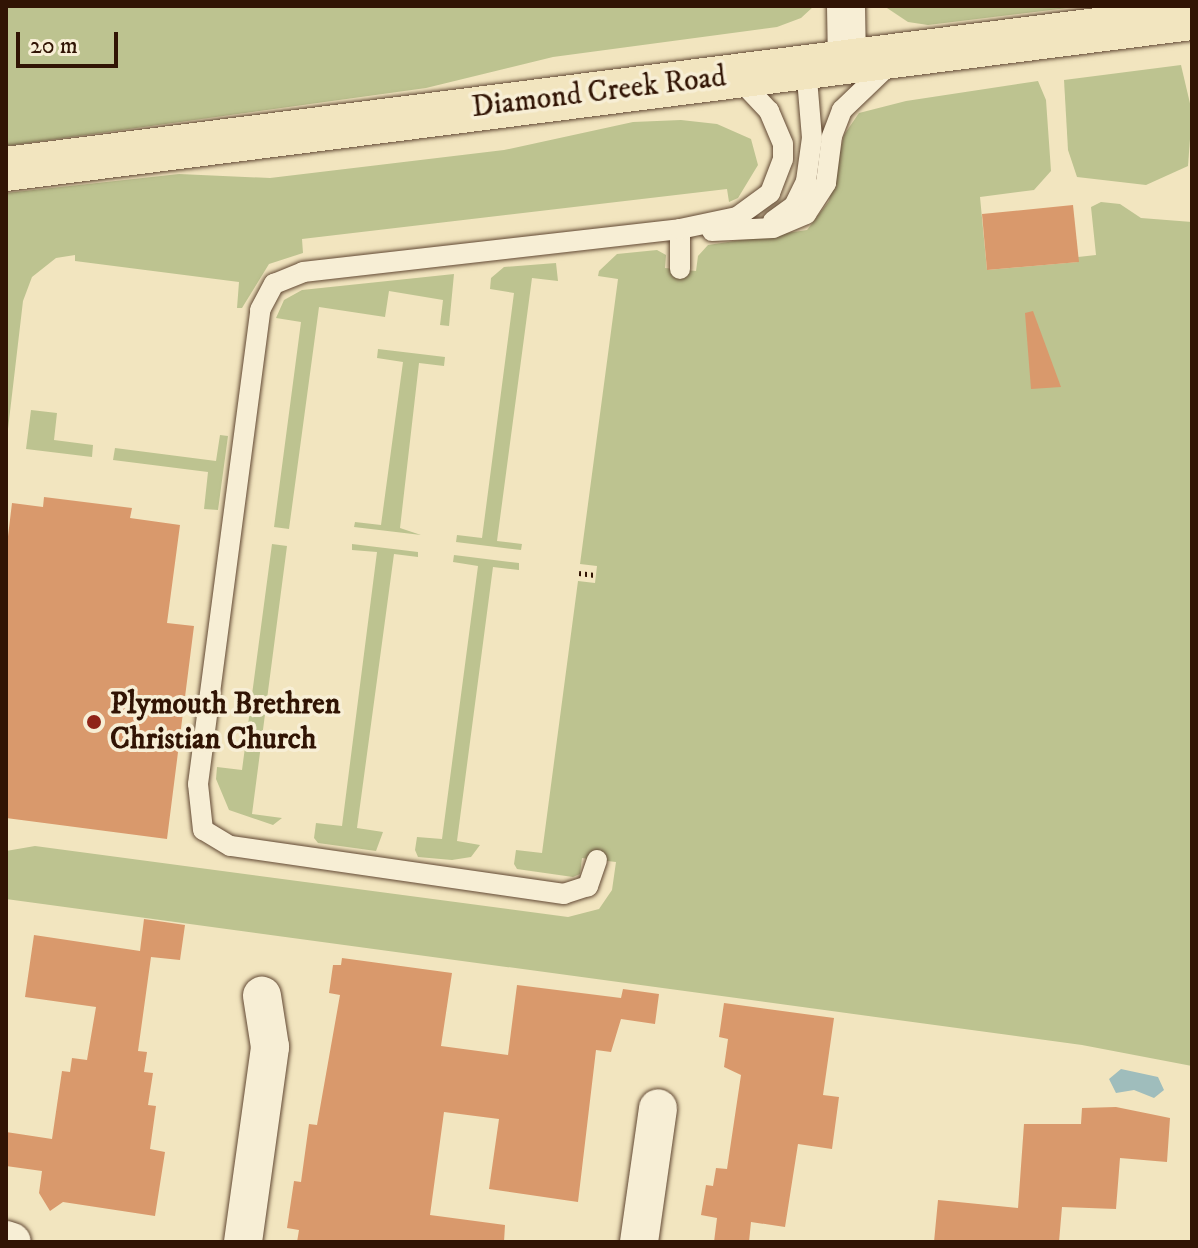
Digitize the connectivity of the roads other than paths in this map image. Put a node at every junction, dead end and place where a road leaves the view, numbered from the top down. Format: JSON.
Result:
{"nodes":[{"id":1,"x":846,"y":6,"type":"edge"},
{"id":2,"x":1192,"y":18,"type":"edge"},
{"id":3,"x":901,"y":55,"type":"junction"},
{"id":4,"x":826,"y":65,"type":"junction"},
{"id":5,"x":736,"y":76,"type":"junction"},
{"id":6,"x":6,"y":169,"type":"edge"},
{"id":7,"x":680,"y":229,"type":"junction"},
{"id":8,"x":753,"y":231,"type":"junction"},
{"id":9,"x":680,"y":269,"type":"dead end"},
{"id":10,"x":597,"y":860,"type":"dead end"},
{"id":11,"x":262,"y":996,"type":"dead end"},
{"id":12,"x":658,"y":1108,"type":"dead end"},
{"id":13,"x":6,"y":1240,"type":"edge"},
{"id":14,"x":12,"y":1242,"type":"edge"},
{"id":15,"x":243,"y":1242,"type":"edge"},
{"id":16,"x":639,"y":1242,"type":"edge"}],
"edges":[{"from":1,"to":4,"type":"street"},
{"from":2,"to":3,"type":"main road","name":"Diamond Creek Road"},
{"from":3,"to":4,"type":"main road","name":"Diamond Creek Road"},
{"from":3,"to":8,"type":"lane"},
{"from":4,"to":5,"type":"main road","name":"Diamond Creek Road"},
{"from":4,"to":8,"type":"lane"},
{"from":5,"to":6,"type":"main road","name":"Diamond Creek Road"},
{"from":5,"to":7,"type":"lane"},
{"from":7,"to":8,"type":"lane"},
{"from":7,"to":9,"type":"lane"},
{"from":7,"to":10,"type":"lane"},
{"from":11,"to":15,"type":"street"},
{"from":12,"to":16,"type":"street"},
{"from":13,"to":14,"type":"street"}]}
